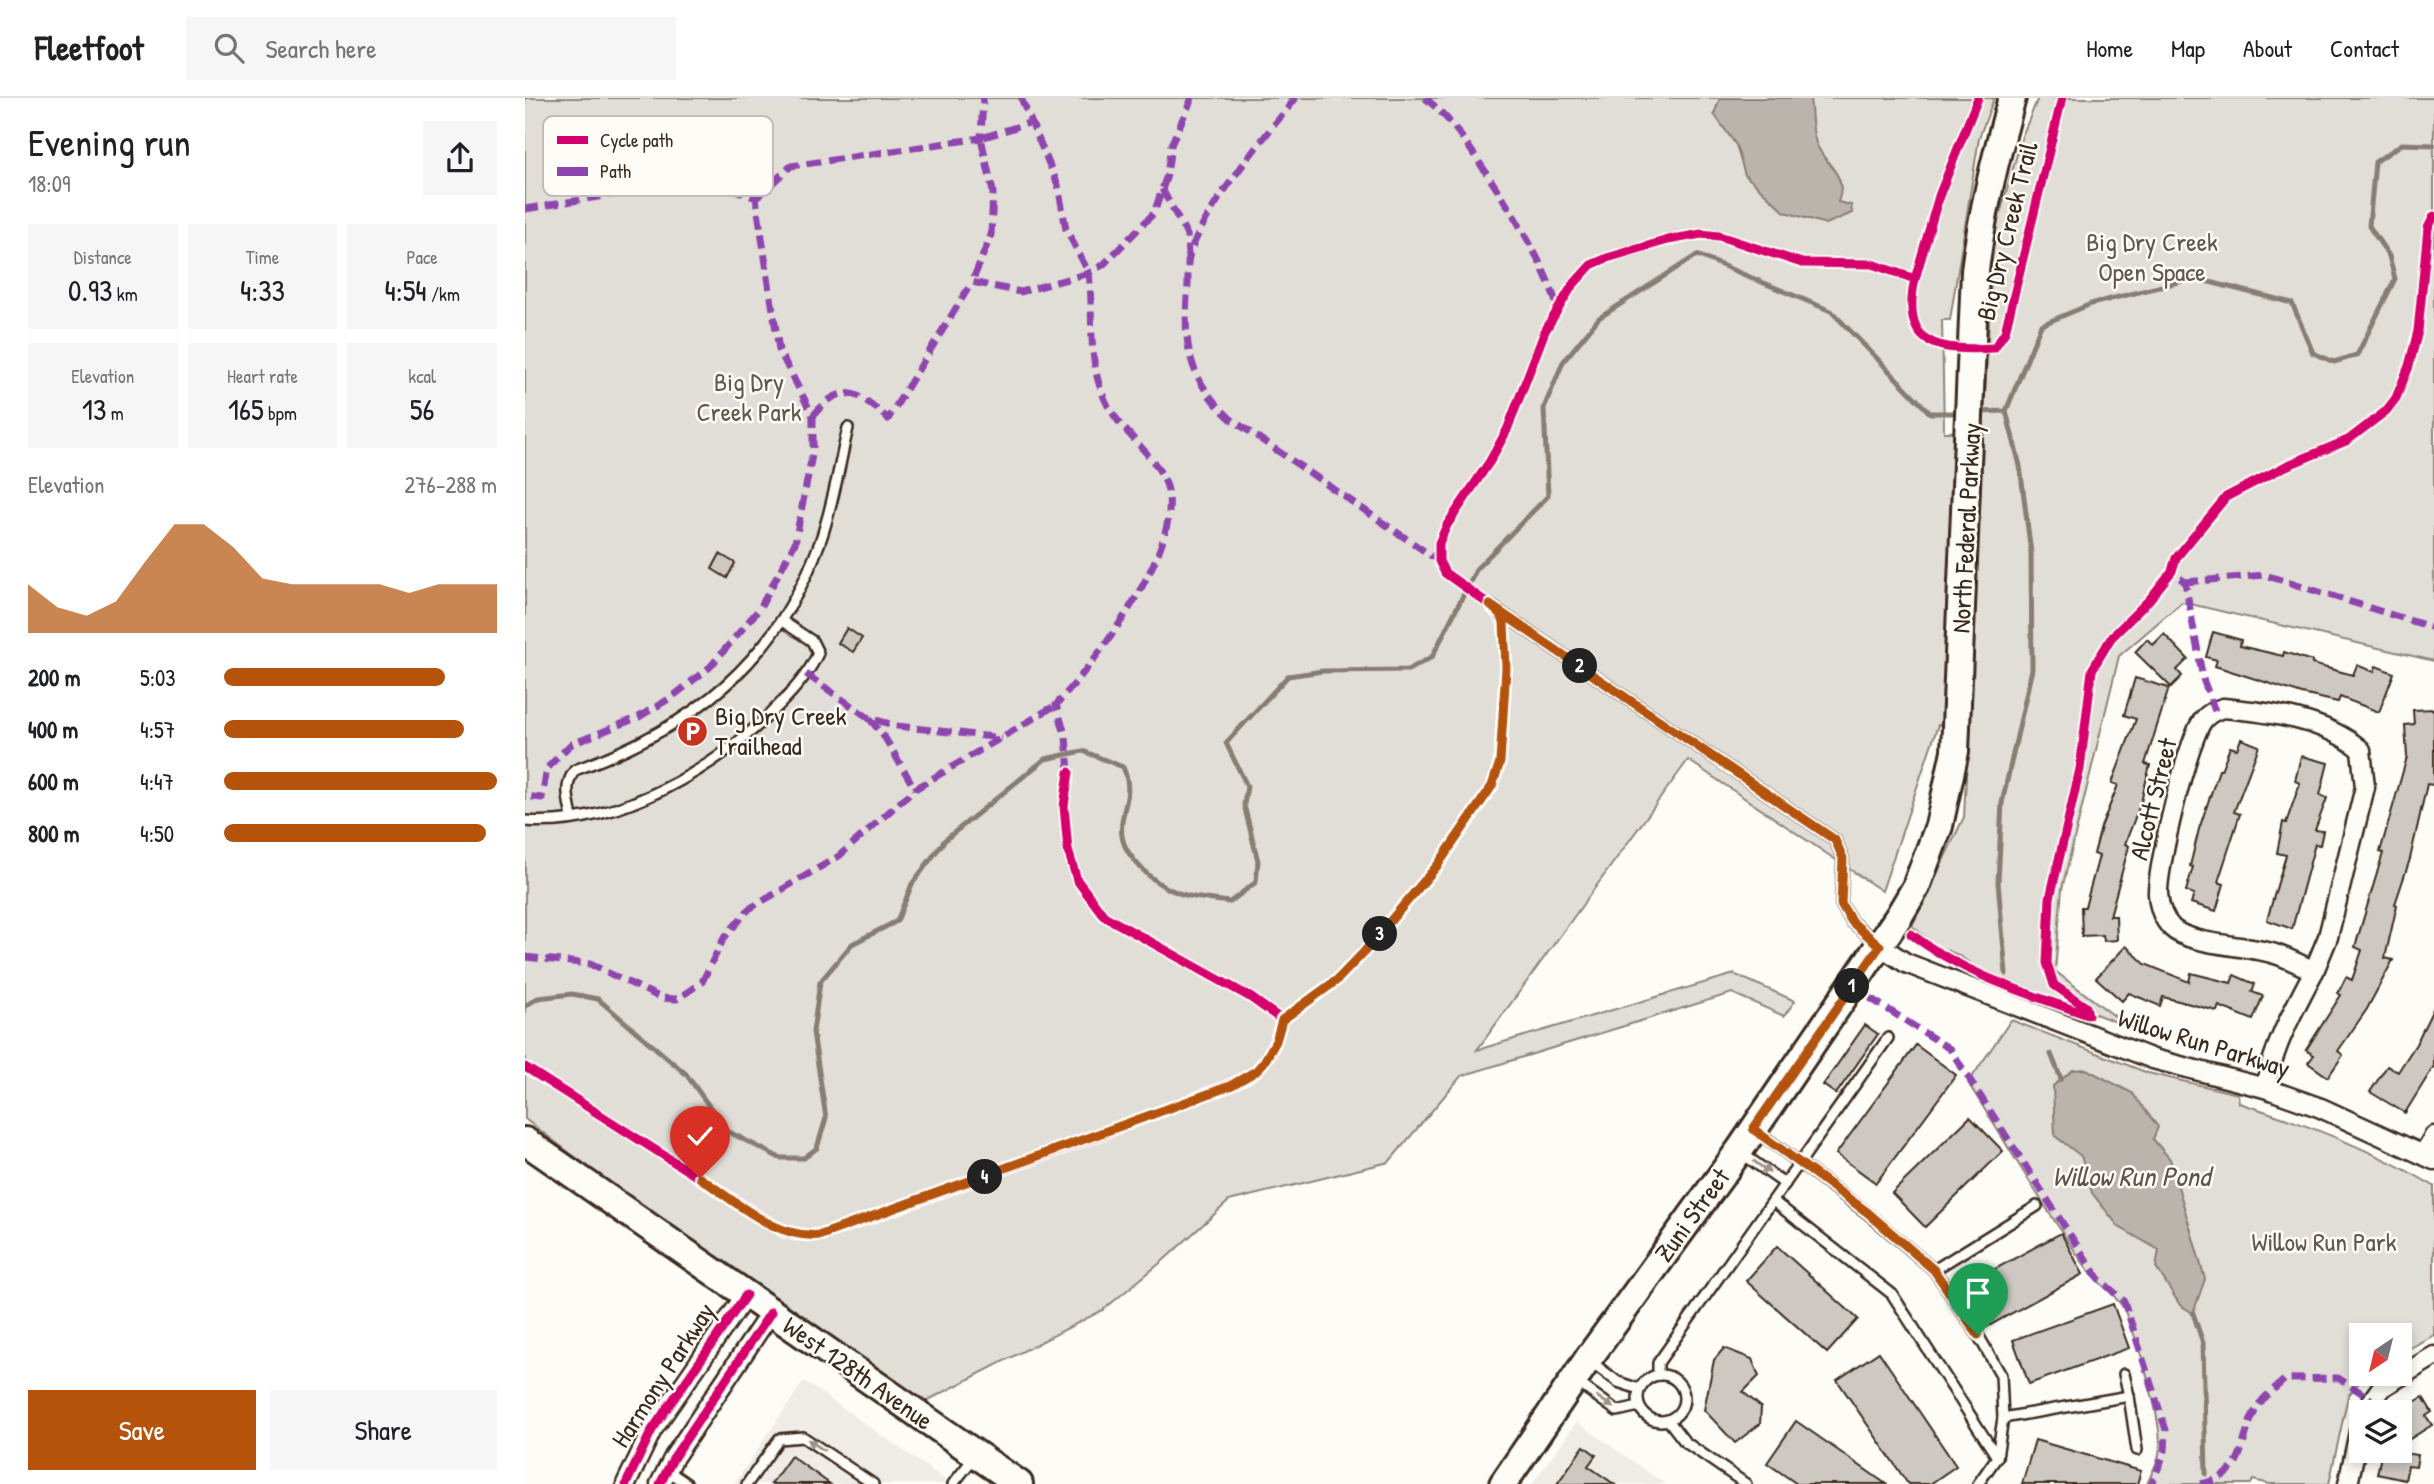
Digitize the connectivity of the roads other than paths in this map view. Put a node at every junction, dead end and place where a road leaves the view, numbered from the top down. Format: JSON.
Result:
{"nodes":[{"id":1,"x":2012,"y":98,"type":"edge"},
{"id":2,"x":848,"y":428,"type":"dead end"},
{"id":3,"x":1490,"y":605,"type":"dead end"},
{"id":4,"x":782,"y":621,"type":"junction"},
{"id":5,"x":572,"y":818,"type":"junction"},
{"id":6,"x":525,"y":821,"type":"edge"},
{"id":7,"x":1880,"y":946,"type":"junction"},
{"id":8,"x":2314,"y":971,"type":"junction"},
{"id":9,"x":1888,"y":1038,"type":"dead end"},
{"id":10,"x":2265,"y":1088,"type":"junction"},
{"id":11,"x":1753,"y":1129,"type":"junction"},
{"id":12,"x":2434,"y":1136,"type":"edge"},
{"id":13,"x":525,"y":1141,"type":"edge"},
{"id":14,"x":1739,"y":1151,"type":"junction"},
{"id":15,"x":2429,"y":1157,"type":"edge"},
{"id":16,"x":1800,"y":1163,"type":"junction"},
{"id":17,"x":1785,"y":1184,"type":"junction"},
{"id":18,"x":1773,"y":1201,"type":"junction"},
{"id":19,"x":2037,"y":1206,"type":"dead end"},
{"id":20,"x":1934,"y":1270,"type":"junction"},
{"id":21,"x":746,"y":1295,"type":"junction"},
{"id":22,"x":771,"y":1312,"type":"junction"},
{"id":23,"x":2434,"y":1356,"type":"edge"},
{"id":24,"x":1581,"y":1370,"type":"junction"},
{"id":25,"x":2124,"y":1374,"type":"dead end"},
{"id":26,"x":1658,"y":1375,"type":"junction"},
{"id":27,"x":1639,"y":1389,"type":"junction"},
{"id":28,"x":2129,"y":1396,"type":"junction"},
{"id":29,"x":2372,"y":1400,"type":"edge"},
{"id":30,"x":1639,"y":1406,"type":"junction"},
{"id":31,"x":2003,"y":1418,"type":"junction"},
{"id":32,"x":1668,"y":1420,"type":"junction"},
{"id":33,"x":2137,"y":1450,"type":"dead end"},
{"id":34,"x":640,"y":1452,"type":"junction"},
{"id":35,"x":977,"y":1455,"type":"junction"},
{"id":36,"x":1997,"y":1457,"type":"junction"},
{"id":37,"x":2352,"y":1463,"type":"edge"},
{"id":38,"x":664,"y":1477,"type":"edge"},
{"id":39,"x":750,"y":1483,"type":"edge"},
{"id":40,"x":626,"y":1484,"type":"edge"},
{"id":41,"x":687,"y":1484,"type":"edge"},
{"id":42,"x":873,"y":1484,"type":"edge"},
{"id":43,"x":953,"y":1484,"type":"edge"},
{"id":44,"x":1019,"y":1484,"type":"edge"},
{"id":45,"x":1503,"y":1484,"type":"edge"},
{"id":46,"x":1746,"y":1484,"type":"edge"},
{"id":47,"x":1978,"y":1484,"type":"edge"},
{"id":48,"x":2348,"y":1484,"type":"edge"}],
"edges":[{"from":1,"to":7,"type":"main road","name":"North Federal Parkway"},
{"from":2,"to":4,"type":"lane"},
{"from":3,"to":7,"type":"lane"},
{"from":4,"to":5,"type":"lane"},
{"from":4,"to":5,"type":"lane"},
{"from":5,"to":6,"type":"lane"},
{"from":7,"to":10,"type":"street","name":"Willow Run Parkway"},
{"from":7,"to":11,"type":"main road","name":"Zuni Street"},
{"from":8,"to":8,"type":"street","name":"Alcott Street"},
{"from":8,"to":10,"type":"street","name":"Alcott Street"},
{"from":9,"to":16,"type":"lane"},
{"from":10,"to":15,"type":"street","name":"Willow Run Parkway"},
{"from":11,"to":14,"type":"main road","name":"Zuni Street"},
{"from":11,"to":16,"type":"lane"},
{"from":12,"to":15,"type":"street"},
{"from":13,"to":21,"type":"main road","name":"West 128th Avenue"},
{"from":14,"to":17,"type":"lane","one_way":true},
{"from":14,"to":24,"type":"main road","name":"Zuni Street"},
{"from":16,"to":17,"type":"lane"},
{"from":16,"to":20,"type":"lane"},
{"from":17,"to":18,"type":"lane"},
{"from":18,"to":26,"type":"lane"},
{"from":18,"to":36,"type":"lane"},
{"from":19,"to":20,"type":"lane"},
{"from":20,"to":31,"type":"lane"},
{"from":21,"to":22,"type":"main road","name":"West 128th Avenue"},
{"from":21,"to":34,"type":"street","name":"Harmony Parkway"},
{"from":22,"to":35,"type":"main road","name":"West 128th Avenue"},
{"from":22,"to":38,"type":"street","name":"Harmony Parkway"},
{"from":23,"to":29,"type":"street"},
{"from":24,"to":27,"type":"lane"},
{"from":24,"to":30,"type":"lane","one_way":true},
{"from":24,"to":45,"type":"main road","name":"Zuni Street"},
{"from":25,"to":28,"type":"lane"},
{"from":26,"to":27,"type":"lane"},
{"from":26,"to":32,"type":"lane"},
{"from":27,"to":30,"type":"lane"},
{"from":28,"to":31,"type":"lane"},
{"from":28,"to":33,"type":"lane"},
{"from":30,"to":32,"type":"lane"},
{"from":31,"to":36,"type":"lane"},
{"from":32,"to":46,"type":"lane"},
{"from":34,"to":38,"type":"street"},
{"from":34,"to":40,"type":"street","name":"Harmony Parkway"},
{"from":35,"to":43,"type":"lane"},
{"from":35,"to":44,"type":"main road","name":"West 128th Avenue"},
{"from":36,"to":47,"type":"lane"},
{"from":37,"to":48,"type":"street"},
{"from":38,"to":41,"type":"lane"},
{"from":42,"to":39,"type":"lane","one_way":true}]}
